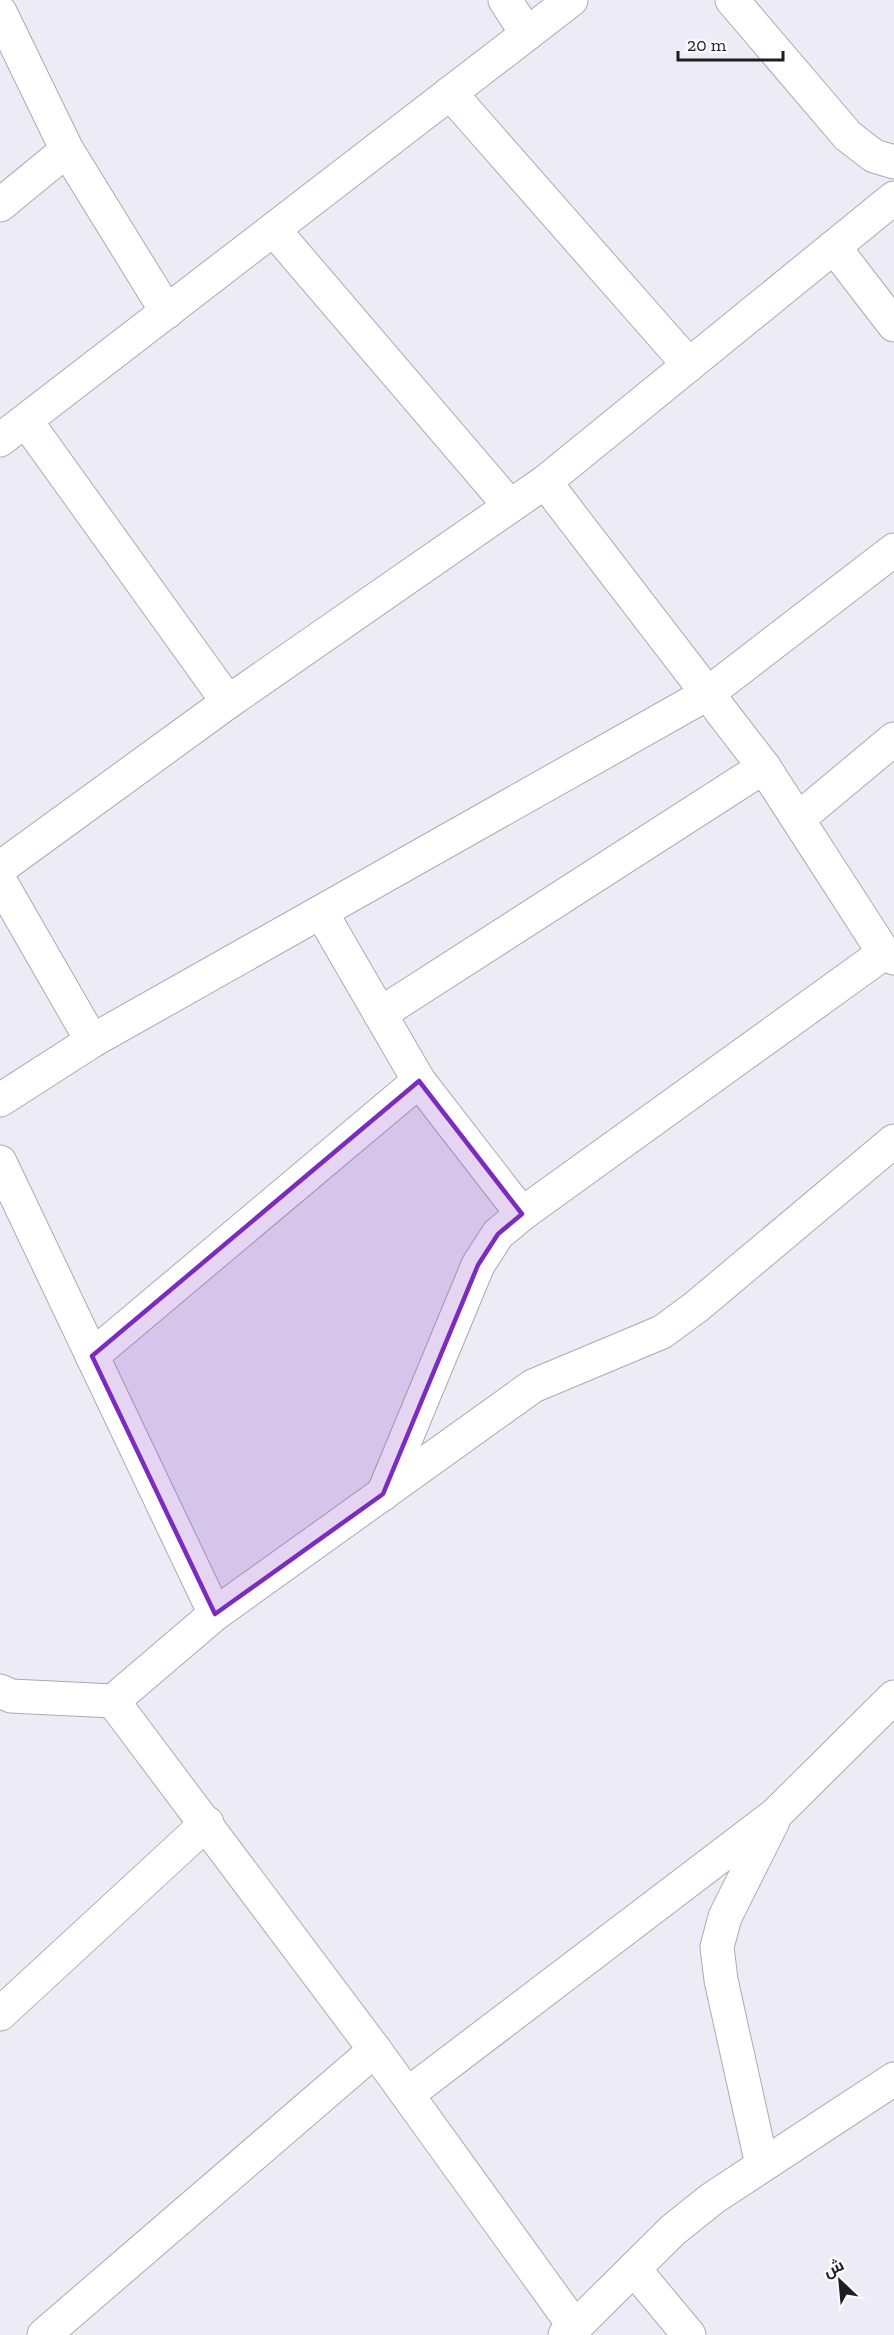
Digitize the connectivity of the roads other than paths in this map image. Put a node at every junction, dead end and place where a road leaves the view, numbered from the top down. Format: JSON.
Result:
{"nodes":[{"id":1,"x":505,"y":0,"type":"edge"},
{"id":2,"x":571,"y":0,"type":"edge"},
{"id":3,"x":732,"y":0,"type":"edge"},
{"id":4,"x":3,"y":26,"type":"edge"},
{"id":5,"x":527,"y":34,"type":"junction"},
{"id":6,"x":450,"y":93,"type":"junction"},
{"id":7,"x":67,"y":150,"type":"junction"},
{"id":8,"x":894,"y":162,"type":"edge"},
{"id":9,"x":894,"y":198,"type":"edge"},
{"id":10,"x":0,"y":205,"type":"edge"},
{"id":11,"x":273,"y":230,"type":"junction"},
{"id":12,"x":834,"y":247,"type":"junction"},
{"id":13,"x":167,"y":312,"type":"junction"},
{"id":14,"x":894,"y":326,"type":"edge"},
{"id":15,"x":689,"y":365,"type":"junction"},
{"id":16,"x":26,"y":421,"type":"junction"},
{"id":17,"x":0,"y":440,"type":"edge"},
{"id":18,"x":545,"y":482,"type":"junction"},
{"id":19,"x":510,"y":506,"type":"junction"},
{"id":20,"x":894,"y":550,"type":"edge"},
{"id":21,"x":707,"y":693,"type":"junction"},
{"id":22,"x":228,"y":702,"type":"junction"},
{"id":23,"x":894,"y":739,"type":"edge"},
{"id":24,"x":764,"y":767,"type":"junction"},
{"id":25,"x":798,"y":819,"type":"junction"},
{"id":26,"x":0,"y":868,"type":"edge"},
{"id":27,"x":0,"y":881,"type":"edge"},
{"id":28,"x":321,"y":912,"type":"junction"},
{"id":29,"x":889,"y":956,"type":"edge"},
{"id":30,"x":380,"y":1014,"type":"junction"},
{"id":31,"x":92,"y":1041,"type":"junction"},
{"id":32,"x":419,"y":1081,"type":"junction"},
{"id":33,"x":0,"y":1100,"type":"edge"},
{"id":34,"x":894,"y":1141,"type":"edge"},
{"id":35,"x":0,"y":1162,"type":"edge"},
{"id":36,"x":522,"y":1214,"type":"junction"},
{"id":37,"x":92,"y":1356,"type":"junction"},
{"id":38,"x":383,"y":1494,"type":"junction"},
{"id":39,"x":215,"y":1614,"type":"junction"},
{"id":40,"x":0,"y":1691,"type":"edge"},
{"id":41,"x":894,"y":1698,"type":"edge"},
{"id":42,"x":113,"y":1701,"type":"junction"},
{"id":43,"x":776,"y":1814,"type":"junction"},
{"id":44,"x":207,"y":1823,"type":"junction"},
{"id":45,"x":0,"y":2014,"type":"edge"},
{"id":46,"x":375,"y":2050,"type":"junction"},
{"id":47,"x":894,"y":2079,"type":"edge"},
{"id":48,"x":408,"y":2094,"type":"junction"},
{"id":49,"x":762,"y":2165,"type":"junction"},
{"id":50,"x":634,"y":2269,"type":"junction"},
{"id":51,"x":570,"y":2331,"type":"edge"},
{"id":52,"x":44,"y":2335,"type":"edge"},
{"id":53,"x":689,"y":2335,"type":"edge"}],
"edges":[{"from":1,"to":5,"type":"street"},
{"from":2,"to":5,"type":"street"},
{"from":3,"to":8,"type":"street"},
{"from":4,"to":7,"type":"street"},
{"from":5,"to":6,"type":"street"},
{"from":6,"to":11,"type":"street"},
{"from":6,"to":15,"type":"street"},
{"from":7,"to":10,"type":"street"},
{"from":7,"to":13,"type":"street"},
{"from":9,"to":12,"type":"street"},
{"from":11,"to":13,"type":"street"},
{"from":11,"to":19,"type":"street"},
{"from":12,"to":14,"type":"street"},
{"from":12,"to":15,"type":"street"},
{"from":13,"to":16,"type":"street"},
{"from":15,"to":18,"type":"street"},
{"from":16,"to":17,"type":"street"},
{"from":16,"to":22,"type":"street"},
{"from":18,"to":19,"type":"street"},
{"from":18,"to":21,"type":"street"},
{"from":19,"to":22,"type":"street"},
{"from":20,"to":21,"type":"street"},
{"from":21,"to":24,"type":"street"},
{"from":21,"to":28,"type":"street"},
{"from":22,"to":26,"type":"street"},
{"from":23,"to":25,"type":"street"},
{"from":24,"to":25,"type":"street"},
{"from":24,"to":30,"type":"street"},
{"from":25,"to":29,"type":"street"},
{"from":27,"to":31,"type":"street"},
{"from":28,"to":30,"type":"street"},
{"from":28,"to":31,"type":"street"},
{"from":29,"to":36,"type":"street"},
{"from":30,"to":32,"type":"street"},
{"from":31,"to":33,"type":"street"},
{"from":32,"to":36,"type":"street"},
{"from":32,"to":37,"type":"street"},
{"from":34,"to":38,"type":"street"},
{"from":35,"to":37,"type":"street"},
{"from":36,"to":38,"type":"street"},
{"from":37,"to":39,"type":"street"},
{"from":38,"to":39,"type":"street"},
{"from":39,"to":42,"type":"street"},
{"from":40,"to":42,"type":"street"},
{"from":41,"to":43,"type":"street"},
{"from":42,"to":44,"type":"street"},
{"from":43,"to":48,"type":"street"},
{"from":43,"to":49,"type":"street"},
{"from":44,"to":45,"type":"street"},
{"from":44,"to":46,"type":"street"},
{"from":46,"to":48,"type":"street"},
{"from":46,"to":52,"type":"street"},
{"from":47,"to":49,"type":"street"},
{"from":48,"to":51,"type":"street"},
{"from":49,"to":50,"type":"street"},
{"from":50,"to":51,"type":"street"},
{"from":50,"to":53,"type":"street"}]}
